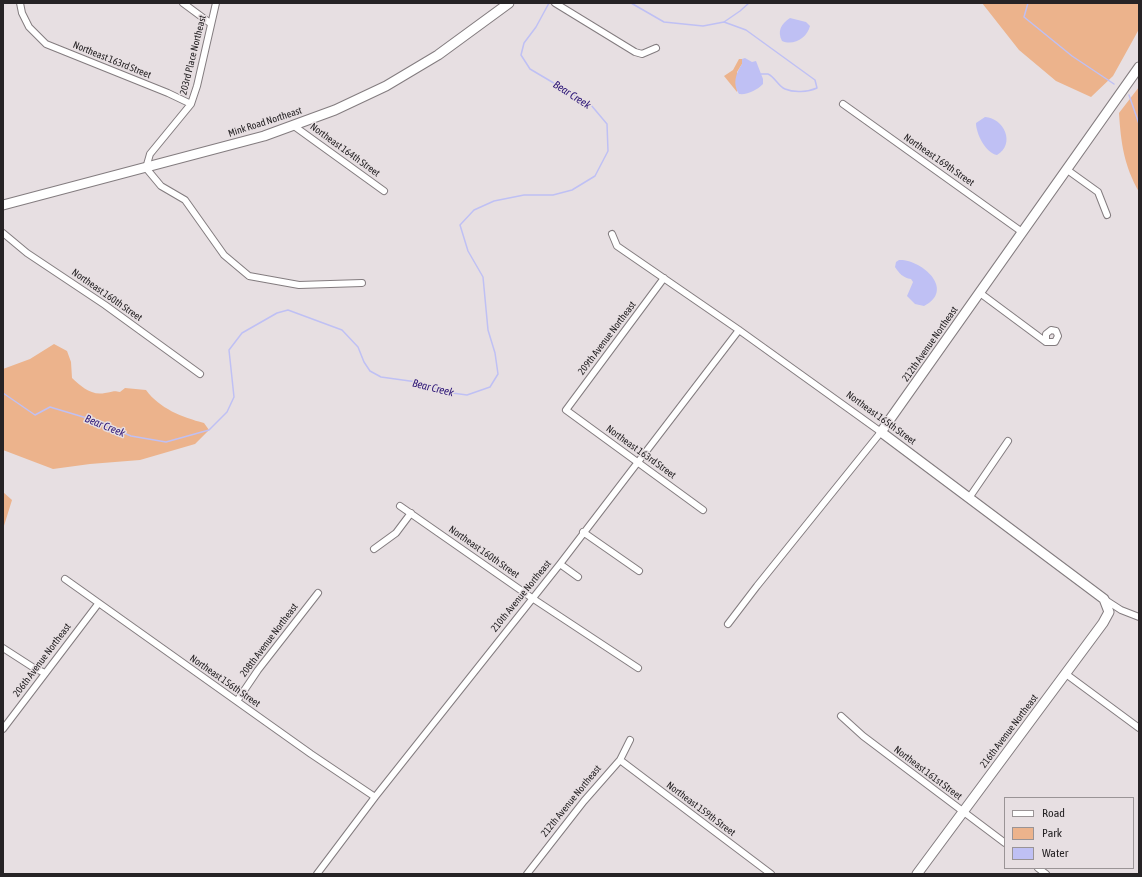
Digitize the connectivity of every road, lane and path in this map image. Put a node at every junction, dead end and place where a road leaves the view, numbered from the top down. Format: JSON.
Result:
{"nodes":[{"id":1,"x":20,"y":3,"type":"edge"},
{"id":2,"x":183,"y":3,"type":"edge"},
{"id":3,"x":216,"y":3,"type":"edge"},
{"id":4,"x":509,"y":3,"type":"edge"},
{"id":5,"x":556,"y":4,"type":"edge"},
{"id":6,"x":210,"y":23,"type":"junction"},
{"id":7,"x":656,"y":48,"type":"dead end"},
{"id":8,"x":1139,"y":67,"type":"edge"},
{"id":9,"x":191,"y":104,"type":"junction"},
{"id":10,"x":843,"y":104,"type":"dead end"},
{"id":11,"x":294,"y":126,"type":"junction"},
{"id":12,"x":146,"y":168,"type":"junction"},
{"id":13,"x":1066,"y":169,"type":"junction"},
{"id":14,"x":384,"y":191,"type":"dead end"},
{"id":15,"x":3,"y":206,"type":"edge"},
{"id":16,"x":1107,"y":215,"type":"dead end"},
{"id":17,"x":1022,"y":232,"type":"junction"},
{"id":18,"x":3,"y":233,"type":"edge"},
{"id":19,"x":612,"y":234,"type":"dead end"},
{"id":20,"x":664,"y":278,"type":"junction"},
{"id":21,"x":362,"y":282,"type":"dead end"},
{"id":22,"x":980,"y":293,"type":"junction"},
{"id":23,"x":739,"y":330,"type":"junction"},
{"id":24,"x":1046,"y":342,"type":"dead end"},
{"id":25,"x":200,"y":374,"type":"dead end"},
{"id":26,"x":566,"y":410,"type":"joint"},
{"id":27,"x":881,"y":432,"type":"junction"},
{"id":28,"x":1008,"y":441,"type":"dead end"},
{"id":29,"x":638,"y":462,"type":"junction"},
{"id":30,"x":969,"y":498,"type":"junction"},
{"id":31,"x":400,"y":506,"type":"dead end"},
{"id":32,"x":703,"y":510,"type":"dead end"},
{"id":33,"x":411,"y":513,"type":"junction"},
{"id":34,"x":583,"y":532,"type":"junction"},
{"id":35,"x":374,"y":549,"type":"dead end"},
{"id":36,"x":560,"y":564,"type":"junction"},
{"id":37,"x":639,"y":571,"type":"dead end"},
{"id":38,"x":578,"y":577,"type":"dead end"},
{"id":39,"x":65,"y":579,"type":"dead end"},
{"id":40,"x":318,"y":593,"type":"dead end"},
{"id":41,"x":532,"y":598,"type":"junction"},
{"id":42,"x":1104,"y":599,"type":"junction"},
{"id":43,"x":98,"y":604,"type":"junction"},
{"id":44,"x":1139,"y":617,"type":"edge"},
{"id":45,"x":728,"y":624,"type":"dead end"},
{"id":46,"x":3,"y":648,"type":"edge"},
{"id":47,"x":638,"y":668,"type":"dead end"},
{"id":48,"x":45,"y":673,"type":"junction"},
{"id":49,"x":1066,"y":674,"type":"junction"},
{"id":50,"x":237,"y":701,"type":"junction"},
{"id":51,"x":841,"y":716,"type":"dead end"},
{"id":52,"x":1139,"y":728,"type":"edge"},
{"id":53,"x":3,"y":729,"type":"edge"},
{"id":54,"x":630,"y":740,"type":"dead end"},
{"id":55,"x":620,"y":760,"type":"junction"},
{"id":56,"x":375,"y":798,"type":"junction"},
{"id":57,"x":963,"y":812,"type":"junction"},
{"id":58,"x":1004,"y":842,"type":"edge"},
{"id":59,"x":316,"y":874,"type":"edge"},
{"id":60,"x":527,"y":874,"type":"edge"},
{"id":61,"x":771,"y":874,"type":"edge"},
{"id":62,"x":917,"y":874,"type":"edge"}],
"edges":[{"from":1,"to":9,"type":"street","name":"Northeast 163rd Street"},
{"from":2,"to":6,"type":"street"},
{"from":3,"to":6,"type":"street","name":"203rd Place Northeast"},
{"from":4,"to":11,"type":"street","name":"Mink Road Northeast"},
{"from":5,"to":7,"type":"street"},
{"from":6,"to":9,"type":"street","name":"203rd Place Northeast"},
{"from":8,"to":13,"type":"street","name":"212th Avenue Northeast"},
{"from":9,"to":12,"type":"street","name":"203rd Place Northeast"},
{"from":10,"to":17,"type":"street","name":"Northeast 169th Street"},
{"from":11,"to":12,"type":"street","name":"Mink Road Northeast"},
{"from":11,"to":14,"type":"street","name":"Northeast 164th Street"},
{"from":12,"to":15,"type":"street","name":"Mink Road Northeast"},
{"from":12,"to":21,"type":"street"},
{"from":13,"to":16,"type":"street"},
{"from":13,"to":17,"type":"street","name":"212th Avenue Northeast"},
{"from":17,"to":22,"type":"street","name":"212th Avenue Northeast"},
{"from":18,"to":25,"type":"street","name":"Northeast 160th Street"},
{"from":19,"to":20,"type":"street","name":"Northeast 165th Street"},
{"from":20,"to":23,"type":"street","name":"Northeast 165th Street"},
{"from":20,"to":26,"type":"street","name":"209th Avenue Northeast"},
{"from":22,"to":24,"type":"street"},
{"from":22,"to":27,"type":"street","name":"212th Avenue Northeast"},
{"from":23,"to":27,"type":"street","name":"Northeast 165th Street"},
{"from":23,"to":29,"type":"street","name":"210th Avenue Northeast"},
{"from":26,"to":29,"type":"street","name":"Northeast 163rd Street"},
{"from":27,"to":30,"type":"street","name":"Northeast 165th Street"},
{"from":27,"to":45,"type":"street","name":"212th Avenue Northeast"},
{"from":28,"to":30,"type":"street"},
{"from":29,"to":32,"type":"street","name":"Northeast 163rd Street"},
{"from":29,"to":34,"type":"street","name":"210th Avenue Northeast"},
{"from":30,"to":42,"type":"street","name":"Northeast 165th Street"},
{"from":31,"to":33,"type":"street","name":"Northeast 160th Street"},
{"from":33,"to":35,"type":"street"},
{"from":33,"to":41,"type":"street","name":"Northeast 160th Street"},
{"from":34,"to":36,"type":"street","name":"210th Avenue Northeast"},
{"from":34,"to":37,"type":"street"},
{"from":36,"to":38,"type":"street"},
{"from":36,"to":41,"type":"street","name":"210th Avenue Northeast"},
{"from":39,"to":43,"type":"street","name":"Northeast 156th Street"},
{"from":40,"to":50,"type":"street","name":"208th Avenue Northeast"},
{"from":41,"to":47,"type":"street","name":"Northeast 160th Street"},
{"from":41,"to":56,"type":"street","name":"210th Avenue Northeast"},
{"from":42,"to":44,"type":"street","name":"Northeast 165th Street"},
{"from":42,"to":49,"type":"street","name":"216th Avenue Northeast"},
{"from":43,"to":48,"type":"street","name":"206th Avenue Northeast"},
{"from":43,"to":50,"type":"street","name":"Northeast 156th Street"},
{"from":46,"to":48,"type":"street"},
{"from":48,"to":53,"type":"street","name":"206th Avenue Northeast"},
{"from":49,"to":52,"type":"street"},
{"from":49,"to":57,"type":"street","name":"216th Avenue Northeast"},
{"from":50,"to":56,"type":"street","name":"Northeast 156th Street"},
{"from":51,"to":57,"type":"street","name":"Northeast 161st Street"},
{"from":54,"to":55,"type":"street","name":"212th Avenue Northeast"},
{"from":55,"to":60,"type":"street","name":"212th Avenue Northeast"},
{"from":55,"to":61,"type":"street","name":"Northeast 159th Street"},
{"from":56,"to":59,"type":"street","name":"210th Avenue Northeast"},
{"from":57,"to":58,"type":"street","name":"Northeast 161st Street"},
{"from":57,"to":62,"type":"street","name":"216th Avenue Northeast"}]}
